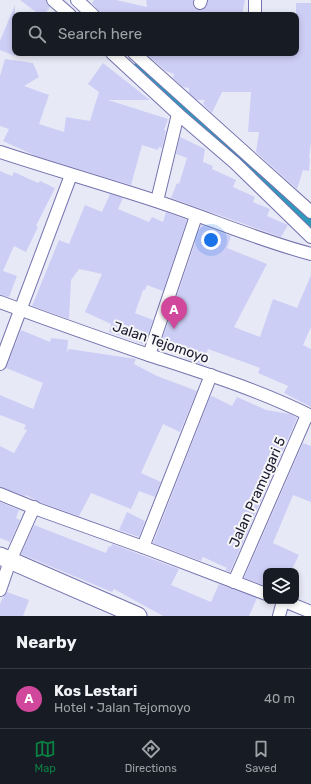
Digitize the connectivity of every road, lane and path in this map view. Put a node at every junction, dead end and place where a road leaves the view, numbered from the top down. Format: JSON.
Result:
{"nodes":[{"id":1,"x":53,"y":0,"type":"edge"},
{"id":2,"x":77,"y":0,"type":"edge"},
{"id":3,"x":255,"y":0,"type":"edge"},
{"id":4,"x":67,"y":12,"type":"edge"},
{"id":5,"x":90,"y":12,"type":"edge"},
{"id":6,"x":255,"y":12,"type":"edge"},
{"id":7,"x":115,"y":56,"type":"edge"},
{"id":8,"x":137,"y":56,"type":"edge"},
{"id":9,"x":178,"y":114,"type":"junction"},
{"id":10,"x":0,"y":152,"type":"edge"},
{"id":11,"x":71,"y":176,"type":"junction"},
{"id":12,"x":157,"y":201,"type":"junction"},
{"id":13,"x":311,"y":212,"type":"edge"},
{"id":14,"x":196,"y":216,"type":"junction"},
{"id":15,"x":311,"y":237,"type":"edge"},
{"id":16,"x":311,"y":254,"type":"edge"},
{"id":17,"x":0,"y":302,"type":"edge"},
{"id":18,"x":21,"y":310,"type":"junction"},
{"id":19,"x":149,"y":355,"type":"junction"},
{"id":20,"x":0,"y":364,"type":"edge"},
{"id":21,"x":211,"y":375,"type":"junction"},
{"id":22,"x":309,"y":416,"type":"edge"},
{"id":23,"x":0,"y":494,"type":"edge"},
{"id":24,"x":34,"y":508,"type":"junction"},
{"id":25,"x":143,"y":546,"type":"junction"},
{"id":26,"x":5,"y":558,"type":"edge"},
{"id":27,"x":234,"y":582,"type":"junction"},
{"id":28,"x":0,"y":590,"type":"edge"},
{"id":29,"x":263,"y":593,"type":"edge"},
{"id":30,"x":283,"y":604,"type":"edge"},
{"id":31,"x":291,"y":604,"type":"edge"},
{"id":32,"x":311,"y":612,"type":"edge"},
{"id":33,"x":134,"y":615,"type":"edge"},
{"id":34,"x":279,"y":616,"type":"edge"}],
"edges":[{"from":1,"to":4,"type":"street"},
{"from":2,"to":5,"type":"street"},
{"from":3,"to":6,"type":"street"},
{"from":7,"to":9,"type":"street"},
{"from":8,"to":13,"type":"street"},
{"from":9,"to":12,"type":"street"},
{"from":9,"to":15,"type":"street"},
{"from":10,"to":11,"type":"street"},
{"from":11,"to":12,"type":"street"},
{"from":11,"to":18,"type":"street"},
{"from":12,"to":14,"type":"street"},
{"from":14,"to":16,"type":"street"},
{"from":14,"to":19,"type":"street"},
{"from":17,"to":18,"type":"street","name":"Jalan Tejomoyo"},
{"from":18,"to":19,"type":"street","name":"Jalan Tejomoyo"},
{"from":18,"to":20,"type":"street"},
{"from":19,"to":21,"type":"street","name":"Jalan Tejomoyo"},
{"from":21,"to":22,"type":"street","name":"Jalan Tejomoyo"},
{"from":21,"to":25,"type":"street"},
{"from":22,"to":27,"type":"street","name":"Jalan Pramugari 5"},
{"from":23,"to":24,"type":"street"},
{"from":24,"to":25,"type":"street"},
{"from":24,"to":26,"type":"street"},
{"from":25,"to":27,"type":"street"},
{"from":26,"to":28,"type":"street"},
{"from":26,"to":33,"type":"main road"},
{"from":27,"to":29,"type":"street"},
{"from":30,"to":34,"type":"street"},
{"from":31,"to":32,"type":"street"}]}
